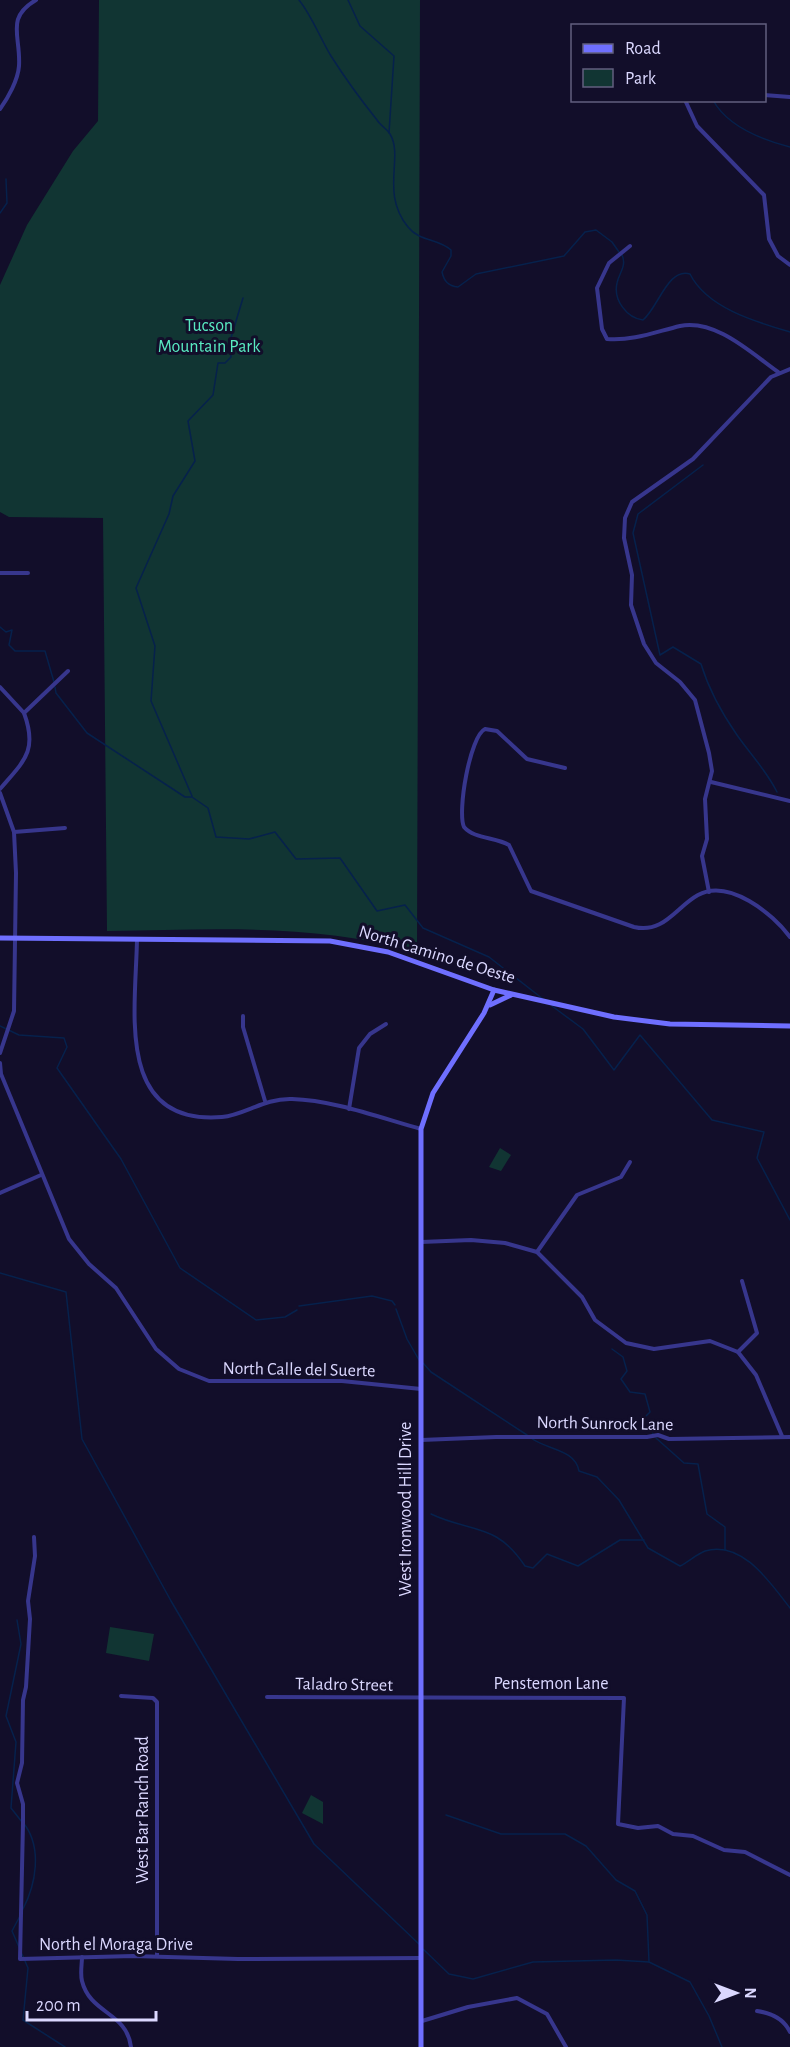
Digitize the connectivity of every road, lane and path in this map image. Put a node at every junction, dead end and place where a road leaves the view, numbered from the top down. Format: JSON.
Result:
{"nodes":[{"id":1,"x":36,"y":0,"type":"edge"},
{"id":2,"x":766,"y":95,"type":"edge"},
{"id":3,"x":790,"y":97,"type":"edge"},
{"id":4,"x":685,"y":102,"type":"edge"},
{"id":5,"x":0,"y":109,"type":"edge"},
{"id":6,"x":630,"y":246,"type":"dead end"},
{"id":7,"x":790,"y":265,"type":"edge"},
{"id":8,"x":790,"y":369,"type":"edge"},
{"id":9,"x":778,"y":372,"type":"junction"},
{"id":10,"x":0,"y":573,"type":"edge"},
{"id":11,"x":28,"y":573,"type":"dead end"},
{"id":12,"x":68,"y":672,"type":"dead end"},
{"id":13,"x":0,"y":687,"type":"edge"},
{"id":14,"x":24,"y":713,"type":"junction"},
{"id":15,"x":565,"y":768,"type":"dead end"},
{"id":16,"x":711,"y":782,"type":"junction"},
{"id":17,"x":0,"y":791,"type":"edge"},
{"id":18,"x":790,"y":801,"type":"edge"},
{"id":19,"x":65,"y":828,"type":"dead end"},
{"id":20,"x":15,"y":832,"type":"junction"},
{"id":21,"x":709,"y":892,"type":"junction"},
{"id":22,"x":790,"y":937,"type":"edge"},
{"id":23,"x":0,"y":938,"type":"edge"},
{"id":24,"x":15,"y":938,"type":"junction"},
{"id":25,"x":137,"y":939,"type":"junction"},
{"id":26,"x":495,"y":990,"type":"junction"},
{"id":27,"x":516,"y":994,"type":"junction"},
{"id":28,"x":487,"y":1008,"type":"junction"},
{"id":29,"x":243,"y":1016,"type":"dead end"},
{"id":30,"x":386,"y":1024,"type":"dead end"},
{"id":31,"x":790,"y":1026,"type":"edge"},
{"id":32,"x":0,"y":1053,"type":"edge"},
{"id":33,"x":0,"y":1064,"type":"edge"},
{"id":34,"x":265,"y":1101,"type":"junction"},
{"id":35,"x":348,"y":1109,"type":"junction"},
{"id":36,"x":421,"y":1129,"type":"junction"},
{"id":37,"x":630,"y":1162,"type":"dead end"},
{"id":38,"x":41,"y":1175,"type":"junction"},
{"id":39,"x":0,"y":1193,"type":"edge"},
{"id":40,"x":421,"y":1242,"type":"junction"},
{"id":41,"x":537,"y":1252,"type":"junction"},
{"id":42,"x":742,"y":1281,"type":"dead end"},
{"id":43,"x":738,"y":1353,"type":"junction"},
{"id":44,"x":421,"y":1389,"type":"junction"},
{"id":45,"x":782,"y":1437,"type":"junction"},
{"id":46,"x":790,"y":1437,"type":"edge"},
{"id":47,"x":421,"y":1440,"type":"junction"},
{"id":48,"x":34,"y":1537,"type":"dead end"},
{"id":49,"x":122,"y":1696,"type":"dead end"},
{"id":50,"x":267,"y":1697,"type":"dead end"},
{"id":51,"x":421,"y":1699,"type":"junction"},
{"id":52,"x":790,"y":1875,"type":"edge"},
{"id":53,"x":157,"y":1956,"type":"junction"},
{"id":54,"x":82,"y":1957,"type":"junction"},
{"id":55,"x":421,"y":1958,"type":"junction"},
{"id":56,"x":757,"y":2011,"type":"dead end"},
{"id":57,"x":422,"y":2021,"type":"junction"},
{"id":58,"x":790,"y":2032,"type":"edge"},
{"id":59,"x":131,"y":2047,"type":"edge"},
{"id":60,"x":422,"y":2047,"type":"edge"},
{"id":61,"x":566,"y":2047,"type":"edge"}],
"edges":[{"from":1,"to":5,"type":"street"},
{"from":2,"to":3,"type":"street"},
{"from":4,"to":7,"type":"street"},
{"from":6,"to":9,"type":"street"},
{"from":8,"to":9,"type":"street"},
{"from":9,"to":16,"type":"street"},
{"from":10,"to":11,"type":"street"},
{"from":12,"to":14,"type":"street"},
{"from":13,"to":14,"type":"street"},
{"from":14,"to":17,"type":"street"},
{"from":15,"to":21,"type":"street"},
{"from":16,"to":18,"type":"street"},
{"from":16,"to":21,"type":"street"},
{"from":17,"to":20,"type":"street"},
{"from":19,"to":20,"type":"street"},
{"from":20,"to":24,"type":"street"},
{"from":21,"to":22,"type":"street"},
{"from":23,"to":24,"type":"street","name":"North Camino de Oeste"},
{"from":24,"to":25,"type":"street","name":"North Camino de Oeste"},
{"from":24,"to":32,"type":"street"},
{"from":25,"to":26,"type":"street","name":"North Camino de Oeste"},
{"from":25,"to":34,"type":"street"},
{"from":26,"to":27,"type":"street","name":"North Camino de Oeste"},
{"from":26,"to":28,"type":"street","name":"West Ironwood Hill Drive"},
{"from":27,"to":28,"type":"street"},
{"from":27,"to":31,"type":"street","name":"North Camino de Oeste"},
{"from":28,"to":36,"type":"street","name":"West Ironwood Hill Drive"},
{"from":29,"to":34,"type":"street"},
{"from":30,"to":35,"type":"street"},
{"from":33,"to":38,"type":"street","name":"North Calle del Suerte"},
{"from":34,"to":35,"type":"street"},
{"from":35,"to":36,"type":"street"},
{"from":36,"to":40,"type":"street","name":"West Ironwood Hill Drive"},
{"from":37,"to":41,"type":"street"},
{"from":38,"to":39,"type":"street"},
{"from":38,"to":44,"type":"street","name":"North Calle del Suerte"},
{"from":40,"to":41,"type":"street"},
{"from":40,"to":44,"type":"street","name":"West Ironwood Hill Drive"},
{"from":41,"to":43,"type":"street"},
{"from":42,"to":43,"type":"street"},
{"from":43,"to":45,"type":"street"},
{"from":44,"to":47,"type":"street","name":"West Ironwood Hill Drive"},
{"from":45,"to":46,"type":"street","name":"North Sunrock Lane"},
{"from":45,"to":47,"type":"street","name":"North Sunrock Lane"},
{"from":47,"to":51,"type":"street","name":"West Ironwood Hill Drive"},
{"from":48,"to":54,"type":"street","name":"North el Moraga Drive"},
{"from":49,"to":53,"type":"street","name":"West Bar Ranch Road"},
{"from":50,"to":51,"type":"street","name":"Taladro Street"},
{"from":51,"to":52,"type":"street","name":"Penstemon Lane"},
{"from":51,"to":55,"type":"street","name":"West Ironwood Hill Drive"},
{"from":53,"to":54,"type":"street","name":"North el Moraga Drive"},
{"from":53,"to":55,"type":"street","name":"North el Moraga Drive"},
{"from":54,"to":59,"type":"street"},
{"from":55,"to":57,"type":"street","name":"West Ironwood Hill Drive"},
{"from":56,"to":58,"type":"street"},
{"from":57,"to":60,"type":"street","name":"West Ironwood Hill Drive"},
{"from":57,"to":61,"type":"street"}]}
